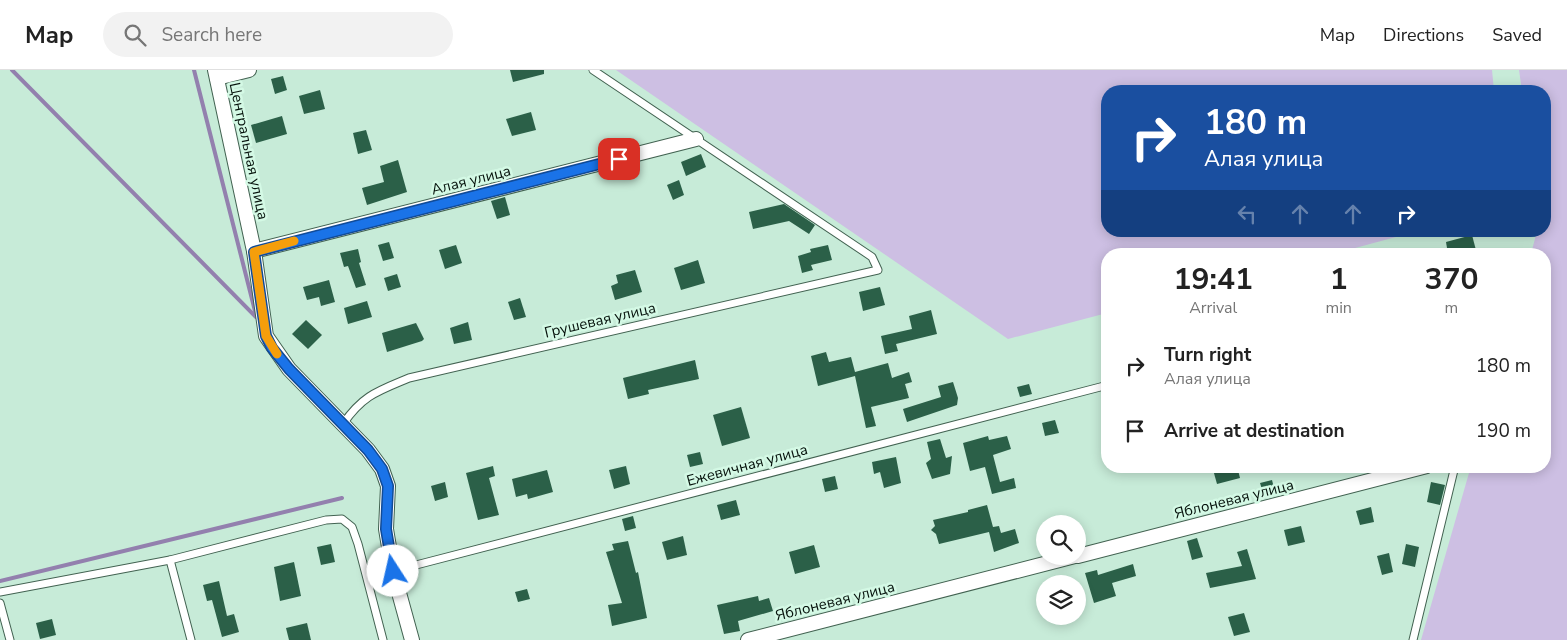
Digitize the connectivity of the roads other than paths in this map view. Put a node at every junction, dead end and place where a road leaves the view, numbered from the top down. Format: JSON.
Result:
{"nodes":[{"id":1,"x":249,"y":70,"type":"edge"},
{"id":2,"x":593,"y":70,"type":"edge"},
{"id":3,"x":216,"y":74,"type":"edge"},
{"id":4,"x":696,"y":140,"type":"junction"},
{"id":5,"x":254,"y":252,"type":"junction"},
{"id":6,"x":1101,"y":387,"type":"edge"},
{"id":7,"x":343,"y":424,"type":"junction"},
{"id":8,"x":1400,"y":473,"type":"edge"},
{"id":9,"x":1453,"y":473,"type":"edge"},
{"id":10,"x":1086,"y":553,"type":"edge"},
{"id":11,"x":170,"y":560,"type":"junction"},
{"id":12,"x":1041,"y":565,"type":"edge"},
{"id":13,"x":393,"y":571,"type":"junction"},
{"id":14,"x":0,"y":592,"type":"edge"},
{"id":15,"x":0,"y":603,"type":"edge"},
{"id":16,"x":10,"y":640,"type":"edge"},
{"id":17,"x":191,"y":640,"type":"edge"},
{"id":18,"x":383,"y":640,"type":"edge"},
{"id":19,"x":412,"y":640,"type":"edge"},
{"id":20,"x":748,"y":640,"type":"edge"},
{"id":21,"x":1413,"y":640,"type":"edge"}],
"edges":[{"from":1,"to":3,"type":"street"},
{"from":2,"to":4,"type":"lane"},
{"from":3,"to":5,"type":"street","name":"Центральная улица"},
{"from":4,"to":5,"type":"street","name":"Алая улица"},
{"from":4,"to":7,"type":"lane","name":"Грушевая улица"},
{"from":5,"to":7,"type":"street","name":"Центральная улица"},
{"from":6,"to":13,"type":"lane","name":"Ежевичная улица"},
{"from":7,"to":13,"type":"street","name":"Центральная улица"},
{"from":8,"to":10,"type":"street","name":"Яблоневая улица"},
{"from":9,"to":21,"type":"lane"},
{"from":11,"to":14,"type":"lane"},
{"from":11,"to":17,"type":"lane"},
{"from":11,"to":18,"type":"lane"},
{"from":12,"to":20,"type":"street","name":"Яблоневая улица"},
{"from":13,"to":19,"type":"street","name":"Центральная улица"},
{"from":15,"to":16,"type":"lane"}]}
